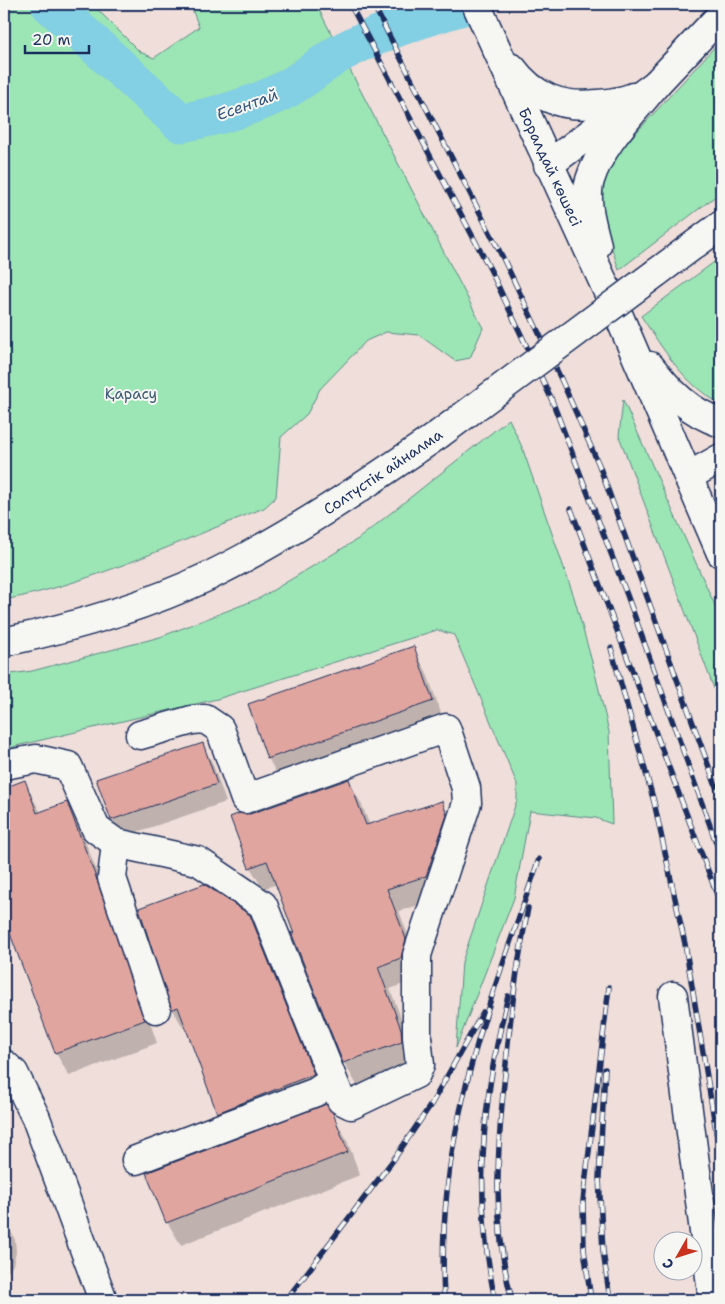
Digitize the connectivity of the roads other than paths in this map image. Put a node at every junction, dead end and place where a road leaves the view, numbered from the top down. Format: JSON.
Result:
{"nodes":[{"id":1,"x":476,"y":4,"type":"edge"},
{"id":2,"x":721,"y":15,"type":"edge"},
{"id":3,"x":491,"y":38,"type":"junction"},
{"id":4,"x":656,"y":84,"type":"junction"},
{"id":5,"x":548,"y":165,"type":"junction"},
{"id":6,"x":721,"y":225,"type":"edge"},
{"id":7,"x":721,"y":234,"type":"edge"},
{"id":8,"x":678,"y":256,"type":"junction"},
{"id":9,"x":614,"y":305,"type":"junction"},
{"id":10,"x":721,"y":423,"type":"edge"},
{"id":11,"x":721,"y":458,"type":"edge"},
{"id":12,"x":688,"y":476,"type":"junction"},
{"id":13,"x":721,"y":553,"type":"edge"},
{"id":14,"x":4,"y":642,"type":"edge"},
{"id":15,"x":140,"y":734,"type":"dead end"},
{"id":16,"x":4,"y":765,"type":"edge"},
{"id":17,"x":116,"y":843,"type":"junction"},
{"id":18,"x":673,"y":996,"type":"dead end"},
{"id":19,"x":156,"y":1009,"type":"dead end"},
{"id":20,"x":4,"y":1064,"type":"edge"},
{"id":21,"x":332,"y":1081,"type":"junction"},
{"id":22,"x":136,"y":1160,"type":"dead end"},
{"id":23,"x":103,"y":1300,"type":"edge"},
{"id":24,"x":713,"y":1300,"type":"edge"}],
"edges":[{"from":1,"to":3,"type":"main road"},
{"from":2,"to":4,"type":"main road"},
{"from":3,"to":4,"type":"main road"},
{"from":3,"to":5,"type":"main road","name":"Боралдай көшесі"},
{"from":4,"to":5,"type":"main road"},
{"from":4,"to":9,"type":"main road"},
{"from":5,"to":9,"type":"main road","name":"Боралдай көшесі"},
{"from":6,"to":8,"type":"main road","name":"Солтүстік айналма"},
{"from":7,"to":8,"type":"main road"},
{"from":8,"to":14,"type":"main road","name":"Солтүстік айналма","bridge":true},
{"from":9,"to":10,"type":"main road"},
{"from":9,"to":12,"type":"main road","name":"Боралдай көшесі"},
{"from":11,"to":12,"type":"main road"},
{"from":12,"to":13,"type":"main road","name":"Боралдай көшесі"},
{"from":15,"to":21,"type":"main road"},
{"from":16,"to":17,"type":"main road"},
{"from":17,"to":19,"type":"main road"},
{"from":17,"to":21,"type":"main road"},
{"from":18,"to":24,"type":"main road"},
{"from":20,"to":23,"type":"main road"},
{"from":21,"to":22,"type":"main road"}]}
